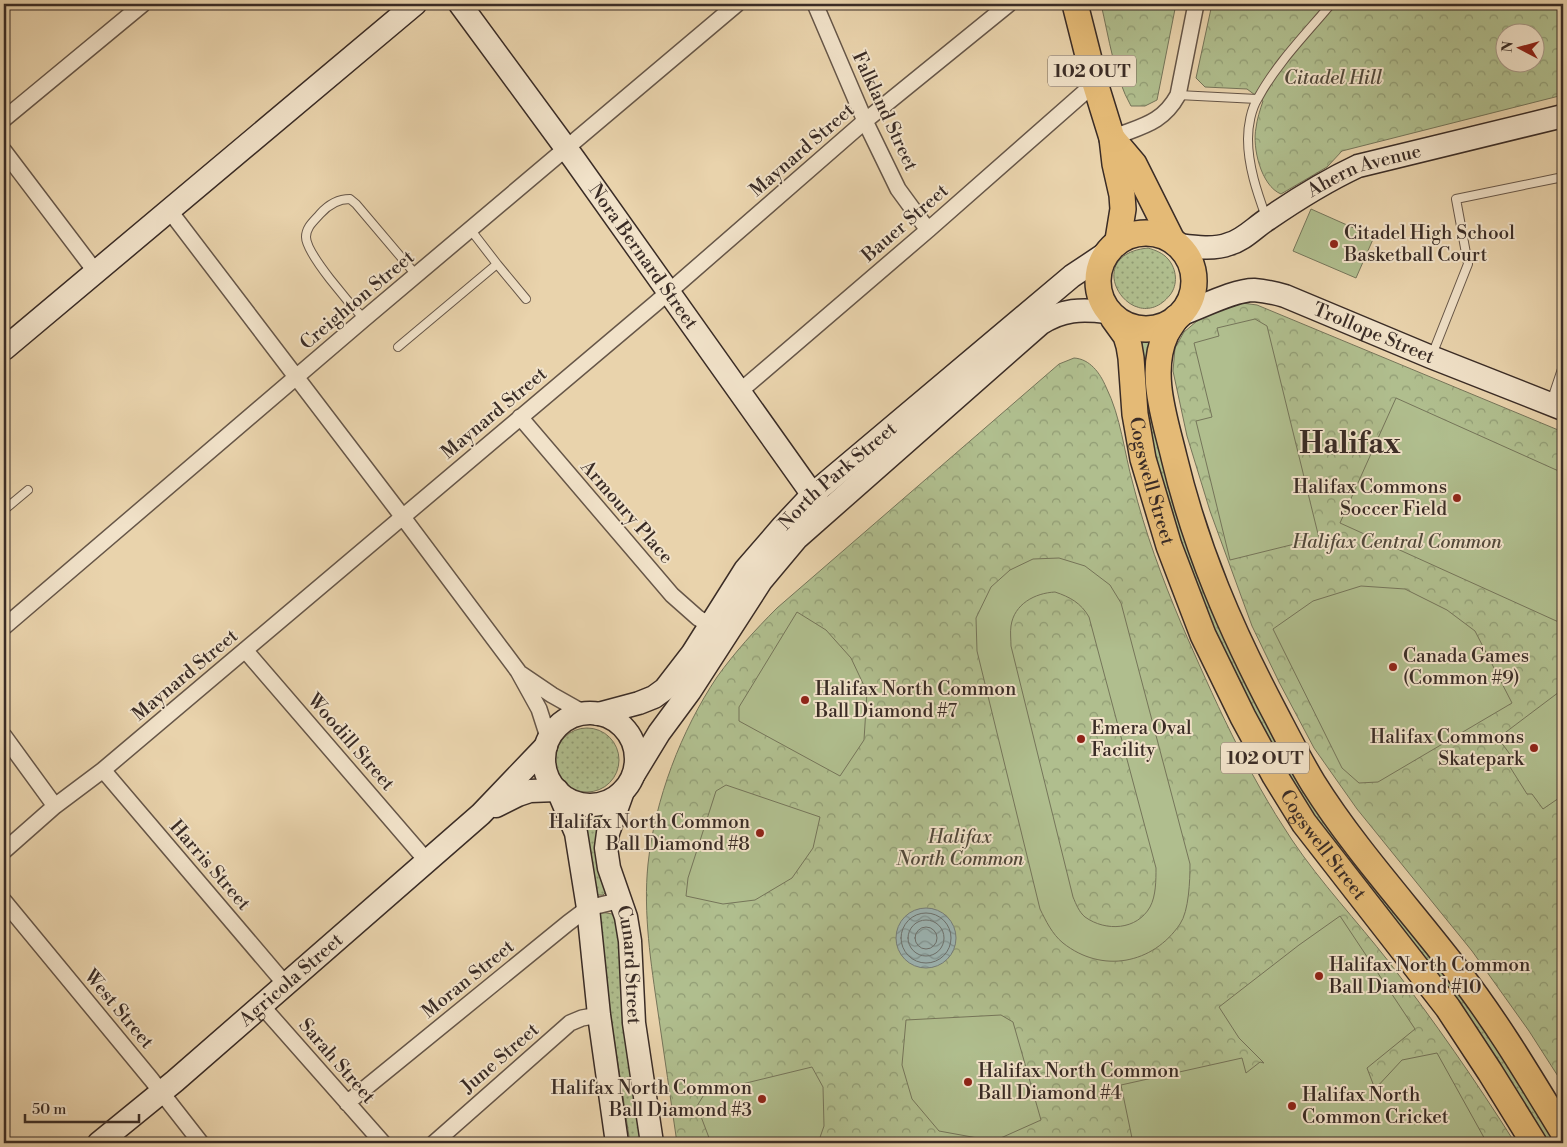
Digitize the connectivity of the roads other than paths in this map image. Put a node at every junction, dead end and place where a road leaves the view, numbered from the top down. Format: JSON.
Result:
{"nodes":[{"id":1,"x":142,"y":4,"type":"edge"},
{"id":2,"x":415,"y":4,"type":"edge"},
{"id":3,"x":460,"y":4,"type":"edge"},
{"id":4,"x":737,"y":4,"type":"edge"},
{"id":5,"x":815,"y":4,"type":"edge"},
{"id":6,"x":1009,"y":4,"type":"edge"},
{"id":7,"x":1075,"y":4,"type":"edge"},
{"id":8,"x":1196,"y":4,"type":"edge"},
{"id":9,"x":1331,"y":4,"type":"edge"},
{"id":10,"x":1095,"y":83,"type":"junction"},
{"id":11,"x":1178,"y":95,"type":"junction"},
{"id":12,"x":1257,"y":99,"type":"junction"},
{"id":13,"x":1563,"y":116,"type":"edge"},
{"id":14,"x":4,"y":119,"type":"edge"},
{"id":15,"x":865,"y":122,"type":"junction"},
{"id":16,"x":1112,"y":138,"type":"junction"},
{"id":17,"x":566,"y":149,"type":"junction"},
{"id":18,"x":4,"y":151,"type":"edge"},
{"id":19,"x":1563,"y":178,"type":"edge"},
{"id":20,"x":169,"y":210,"type":"junction"},
{"id":21,"x":1267,"y":219,"type":"junction"},
{"id":22,"x":470,"y":229,"type":"junction"},
{"id":23,"x":928,"y":230,"type":"junction"},
{"id":24,"x":1176,"y":243,"type":"junction"},
{"id":25,"x":1112,"y":247,"type":"junction"},
{"id":26,"x":497,"y":264,"type":"junction"},
{"id":27,"x":95,"y":271,"type":"junction"},
{"id":28,"x":417,"y":276,"type":"junction"},
{"id":29,"x":668,"y":293,"type":"junction"},
{"id":30,"x":526,"y":299,"type":"dead end"},
{"id":31,"x":1110,"y":315,"type":"junction"},
{"id":32,"x":1179,"y":316,"type":"junction"},
{"id":33,"x":364,"y":319,"type":"junction"},
{"id":34,"x":398,"y":347,"type":"dead end"},
{"id":35,"x":4,"y":349,"type":"edge"},
{"id":36,"x":1431,"y":357,"type":"junction"},
{"id":37,"x":1563,"y":366,"type":"edge"},
{"id":38,"x":296,"y":378,"type":"junction"},
{"id":39,"x":740,"y":392,"type":"junction"},
{"id":40,"x":1557,"y":406,"type":"edge"},
{"id":41,"x":520,"y":417,"type":"junction"},
{"id":42,"x":28,"y":490,"type":"dead end"},
{"id":43,"x":819,"y":503,"type":"junction"},
{"id":44,"x":4,"y":510,"type":"edge"},
{"id":45,"x":402,"y":516,"type":"junction"},
{"id":46,"x":710,"y":625,"type":"junction"},
{"id":47,"x":4,"y":626,"type":"edge"},
{"id":48,"x":246,"y":650,"type":"junction"},
{"id":49,"x":518,"y":671,"type":"junction"},
{"id":50,"x":591,"y":714,"type":"junction"},
{"id":51,"x":4,"y":736,"type":"edge"},
{"id":52,"x":547,"y":743,"type":"junction"},
{"id":53,"x":103,"y":770,"type":"junction"},
{"id":54,"x":629,"y":782,"type":"junction"},
{"id":55,"x":558,"y":791,"type":"junction"},
{"id":56,"x":55,"y":806,"type":"junction"},
{"id":57,"x":481,"y":814,"type":"junction"},
{"id":58,"x":4,"y":851,"type":"edge"},
{"id":59,"x":426,"y":860,"type":"junction"},
{"id":60,"x":621,"y":900,"type":"junction"},
{"id":61,"x":4,"y":901,"type":"edge"},
{"id":62,"x":588,"y":908,"type":"junction"},
{"id":63,"x":286,"y":985,"type":"junction"},
{"id":64,"x":262,"y":1006,"type":"junction"},
{"id":65,"x":599,"y":1015,"type":"junction"},
{"id":66,"x":161,"y":1092,"type":"junction"},
{"id":67,"x":347,"y":1103,"type":"junction"},
{"id":68,"x":1563,"y":1132,"type":"edge"},
{"id":69,"x":99,"y":1143,"type":"edge"},
{"id":70,"x":201,"y":1143,"type":"edge"},
{"id":71,"x":382,"y":1143,"type":"edge"},
{"id":72,"x":434,"y":1143,"type":"edge"},
{"id":73,"x":617,"y":1143,"type":"edge"},
{"id":74,"x":652,"y":1143,"type":"edge"},
{"id":75,"x":1534,"y":1143,"type":"edge"}],
"edges":[{"from":1,"to":14,"type":"street"},
{"from":2,"to":20,"type":"main road"},
{"from":3,"to":17,"type":"main road","name":"Nora Bernard Street"},
{"from":4,"to":17,"type":"street","name":"Creighton Street"},
{"from":5,"to":15,"type":"street","name":"Falkland Street"},
{"from":6,"to":15,"type":"street","name":"Maynard Street"},
{"from":7,"to":10,"type":"main road","number":"102 OUT"},
{"from":8,"to":11,"type":"street"},
{"from":9,"to":12,"type":"lane"},
{"from":10,"to":16,"type":"main road","number":"102 OUT"},
{"from":10,"to":23,"type":"street","name":"Bauer Street"},
{"from":11,"to":12,"type":"lane"},
{"from":11,"to":16,"type":"street"},
{"from":12,"to":21,"type":"lane"},
{"from":13,"to":21,"type":"main road","name":"Ahern Avenue"},
{"from":15,"to":23,"type":"street","name":"Falkland Street"},
{"from":15,"to":29,"type":"street","name":"Maynard Street"},
{"from":16,"to":24,"type":"main road"},
{"from":16,"to":25,"type":"main road","number":"102 OUT"},
{"from":17,"to":22,"type":"street","name":"Creighton Street"},
{"from":17,"to":29,"type":"main road","name":"Nora Bernard Street"},
{"from":18,"to":27,"type":"street"},
{"from":19,"to":36,"type":"lane"},
{"from":20,"to":27,"type":"main road"},
{"from":20,"to":38,"type":"street"},
{"from":21,"to":24,"type":"main road","name":"Ahern Avenue"},
{"from":22,"to":26,"type":"lane"},
{"from":22,"to":28,"type":"street","name":"Creighton Street"},
{"from":23,"to":39,"type":"street","name":"Bauer Street"},
{"from":24,"to":25,"type":"main road"},
{"from":24,"to":32,"type":"main road"},
{"from":25,"to":31,"type":"main road","number":"102 OUT"},
{"from":25,"to":43,"type":"main road","name":"North Park Street"},
{"from":26,"to":30,"type":"lane"},
{"from":26,"to":34,"type":"lane"},
{"from":27,"to":35,"type":"main road"},
{"from":28,"to":33,"type":"street","name":"Creighton Street"},
{"from":28,"to":33,"type":"lane"},
{"from":29,"to":39,"type":"main road","name":"Nora Bernard Street"},
{"from":29,"to":41,"type":"street","name":"Maynard Street"},
{"from":31,"to":32,"type":"main road"},
{"from":31,"to":43,"type":"main road","name":"North Park Street"},
{"from":31,"to":75,"type":"main road","name":"Cogswell Street","number":"102 OUT"},
{"from":32,"to":36,"type":"main road","name":"Trollope Street"},
{"from":32,"to":68,"type":"main road","name":"Cogswell Street"},
{"from":33,"to":38,"type":"street","name":"Creighton Street"},
{"from":36,"to":40,"type":"main road","name":"Trollope Street"},
{"from":37,"to":40,"type":"lane"},
{"from":38,"to":45,"type":"street"},
{"from":38,"to":47,"type":"street","name":"Creighton Street"},
{"from":39,"to":43,"type":"main road","name":"Nora Bernard Street"},
{"from":41,"to":45,"type":"street","name":"Maynard Street"},
{"from":41,"to":46,"type":"street","name":"Armoury Place"},
{"from":42,"to":44,"type":"lane"},
{"from":43,"to":46,"type":"main road","name":"North Park Street"},
{"from":43,"to":54,"type":"main road","name":"North Park Street"},
{"from":45,"to":48,"type":"street","name":"Maynard Street"},
{"from":45,"to":49,"type":"street"},
{"from":46,"to":50,"type":"main road","name":"North Park Street"},
{"from":48,"to":53,"type":"street","name":"Maynard Street"},
{"from":48,"to":59,"type":"street","name":"Woodill Street"},
{"from":49,"to":50,"type":"street"},
{"from":49,"to":52,"type":"street"},
{"from":50,"to":52,"type":"main road"},
{"from":50,"to":54,"type":"main road"},
{"from":51,"to":56,"type":"street"},
{"from":52,"to":55,"type":"main road"},
{"from":52,"to":57,"type":"main road","name":"Agricola Street"},
{"from":53,"to":56,"type":"street","name":"Maynard Street"},
{"from":53,"to":63,"type":"street","name":"Harris Street"},
{"from":54,"to":55,"type":"main road"},
{"from":54,"to":60,"type":"main road","name":"Cunard Street"},
{"from":55,"to":57,"type":"main road","name":"Agricola Street"},
{"from":55,"to":62,"type":"main road","name":"Cunard Street"},
{"from":56,"to":58,"type":"street","name":"Maynard Street"},
{"from":57,"to":59,"type":"main road","name":"Agricola Street"},
{"from":59,"to":63,"type":"main road","name":"Agricola Street"},
{"from":60,"to":62,"type":"street","name":"Moran Street"},
{"from":60,"to":74,"type":"main road","name":"Cunard Street"},
{"from":61,"to":66,"type":"street","name":"West Street"},
{"from":62,"to":65,"type":"main road","name":"Cunard Street"},
{"from":62,"to":67,"type":"street","name":"Moran Street"},
{"from":63,"to":64,"type":"main road","name":"Agricola Street"},
{"from":64,"to":66,"type":"main road","name":"Agricola Street"},
{"from":64,"to":67,"type":"street","name":"Sarah Street"},
{"from":65,"to":72,"type":"street","name":"June Street"},
{"from":65,"to":73,"type":"main road","name":"Cunard Street"},
{"from":66,"to":69,"type":"main road","name":"Agricola Street"},
{"from":66,"to":70,"type":"street","name":"West Street"},
{"from":67,"to":71,"type":"street","name":"Sarah Street"}]}
